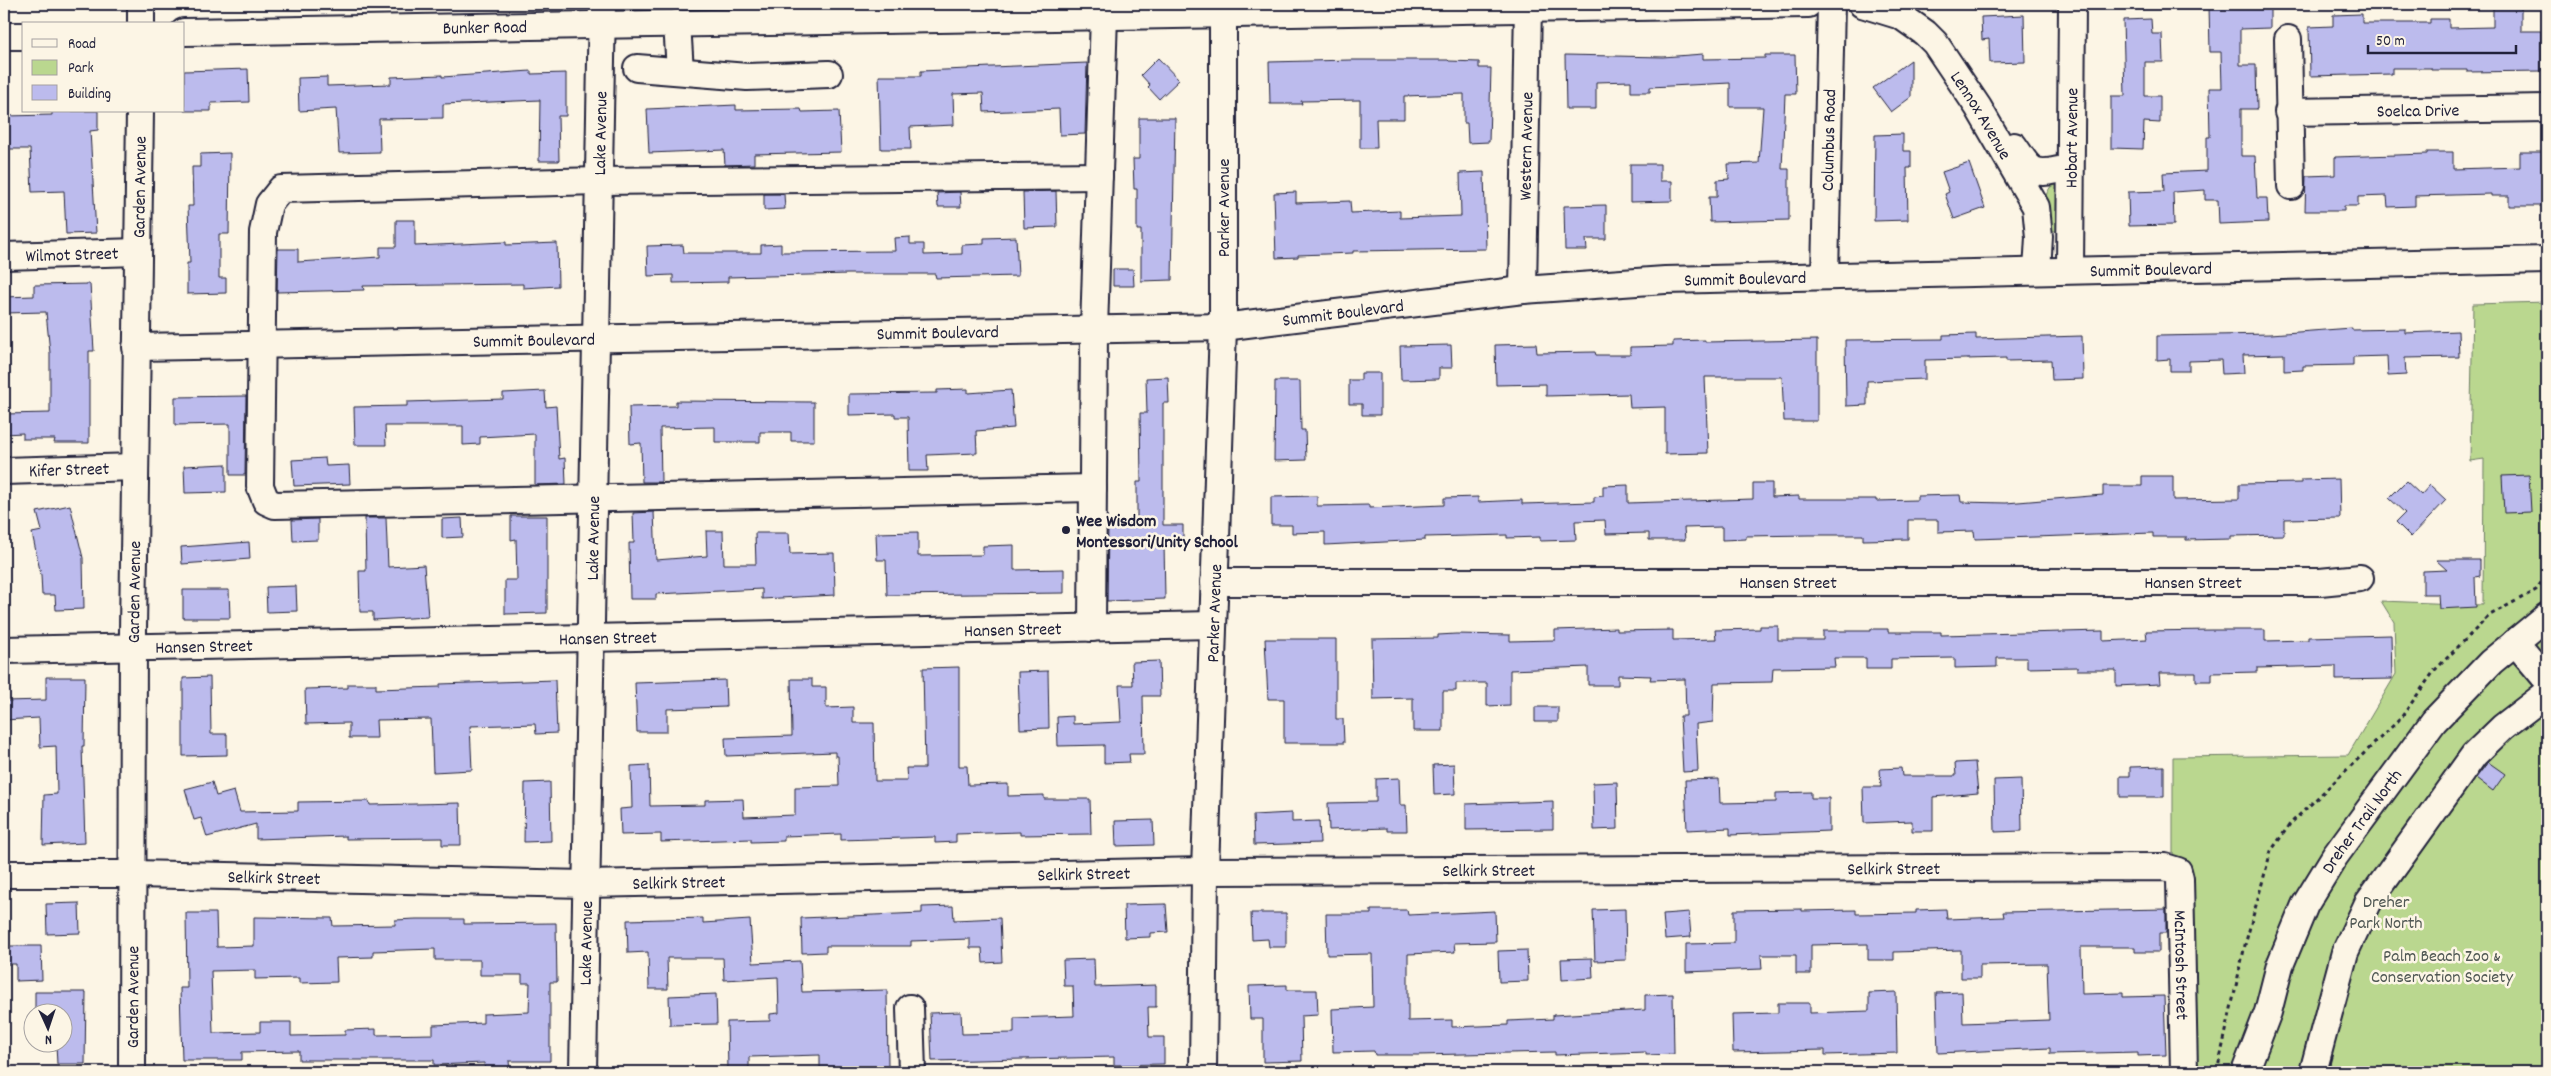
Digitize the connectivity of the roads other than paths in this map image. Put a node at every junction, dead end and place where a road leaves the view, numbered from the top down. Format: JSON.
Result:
{"nodes":[{"id":1,"x":141,"y":4,"type":"edge"},
{"id":2,"x":1808,"y":4,"type":"edge"},
{"id":3,"x":1831,"y":4,"type":"edge"},
{"id":4,"x":1862,"y":4,"type":"edge"},
{"id":5,"x":2072,"y":4,"type":"edge"},
{"id":6,"x":1528,"y":6,"type":"edge"},
{"id":7,"x":1223,"y":8,"type":"edge"},
{"id":8,"x":602,"y":14,"type":"edge"},
{"id":9,"x":1104,"y":15,"type":"junction"},
{"id":10,"x":140,"y":22,"type":"edge"},
{"id":11,"x":677,"y":23,"type":"junction"},
{"id":12,"x":185,"y":32,"type":"edge"},
{"id":13,"x":4,"y":36,"type":"edge"},
{"id":14,"x":22,"y":36,"type":"edge"},
{"id":15,"x":2288,"y":39,"type":"dead end"},
{"id":16,"x":637,"y":68,"type":"dead end"},
{"id":17,"x":680,"y":71,"type":"junction"},
{"id":18,"x":829,"y":74,"type":"dead end"},
{"id":19,"x":1978,"y":107,"type":"junction"},
{"id":20,"x":2547,"y":108,"type":"edge"},
{"id":21,"x":140,"y":112,"type":"edge"},
{"id":22,"x":2288,"y":112,"type":"junction"},
{"id":23,"x":2070,"y":133,"type":"junction"},
{"id":24,"x":2058,"y":170,"type":"junction"},
{"id":25,"x":1099,"y":176,"type":"junction"},
{"id":26,"x":598,"y":181,"type":"junction"},
{"id":27,"x":2291,"y":186,"type":"dead end"},
{"id":28,"x":2034,"y":203,"type":"junction"},
{"id":29,"x":138,"y":252,"type":"junction"},
{"id":30,"x":4,"y":256,"type":"edge"},
{"id":31,"x":2547,"y":260,"type":"edge"},
{"id":32,"x":2070,"y":270,"type":"junction"},
{"id":33,"x":2037,"y":271,"type":"junction"},
{"id":34,"x":1825,"y":275,"type":"junction"},
{"id":35,"x":1523,"y":290,"type":"junction"},
{"id":36,"x":1223,"y":327,"type":"junction"},
{"id":37,"x":1094,"y":330,"type":"junction"},
{"id":38,"x":595,"y":339,"type":"junction"},
{"id":39,"x":264,"y":345,"type":"junction"},
{"id":40,"x":136,"y":347,"type":"junction"},
{"id":41,"x":135,"y":467,"type":"junction"},
{"id":42,"x":4,"y":471,"type":"edge"},
{"id":43,"x":1093,"y":488,"type":"junction"},
{"id":44,"x":592,"y":497,"type":"junction"},
{"id":45,"x":2360,"y":578,"type":"dead end"},
{"id":46,"x":1214,"y":582,"type":"junction"},
{"id":47,"x":2547,"y":616,"type":"edge"},
{"id":48,"x":1213,"y":625,"type":"junction"},
{"id":49,"x":1092,"y":628,"type":"junction"},
{"id":50,"x":590,"y":637,"type":"junction"},
{"id":51,"x":2515,"y":642,"type":"junction"},
{"id":52,"x":133,"y":646,"type":"junction"},
{"id":53,"x":4,"y":650,"type":"edge"},
{"id":54,"x":2547,"y":680,"type":"edge"},
{"id":55,"x":2547,"y":693,"type":"edge"},
{"id":56,"x":2165,"y":867,"type":"joint"},
{"id":57,"x":1205,"y":872,"type":"junction"},
{"id":58,"x":4,"y":874,"type":"edge"},
{"id":59,"x":133,"y":874,"type":"junction"},
{"id":60,"x":586,"y":884,"type":"junction"},
{"id":61,"x":910,"y":1008,"type":"dead end"},
{"id":62,"x":132,"y":1072,"type":"edge"},
{"id":63,"x":583,"y":1072,"type":"edge"},
{"id":64,"x":912,"y":1072,"type":"edge"},
{"id":65,"x":1203,"y":1072,"type":"edge"},
{"id":66,"x":2184,"y":1072,"type":"edge"},
{"id":67,"x":2245,"y":1072,"type":"edge"},
{"id":68,"x":2313,"y":1072,"type":"edge"}],
"edges":[{"from":1,"to":10,"type":"street"},
{"from":2,"to":6,"type":"street","name":"Bunker Road"},
{"from":3,"to":34,"type":"street","name":"Columbus Road"},
{"from":4,"to":19,"type":"street","name":"Lennox Avenue"},
{"from":5,"to":23,"type":"street","name":"Hobart Avenue"},
{"from":6,"to":7,"type":"street","name":"Bunker Road"},
{"from":6,"to":35,"type":"street","name":"Western Avenue"},
{"from":7,"to":9,"type":"street","name":"Bunker Road"},
{"from":7,"to":36,"type":"street","name":"Parker Avenue"},
{"from":8,"to":11,"type":"street","name":"Bunker Road"},
{"from":8,"to":12,"type":"street","name":"Bunker Road"},
{"from":8,"to":26,"type":"street","name":"Lake Avenue"},
{"from":9,"to":11,"type":"street","name":"Bunker Road"},
{"from":9,"to":25,"type":"street"},
{"from":11,"to":17,"type":"street"},
{"from":13,"to":14,"type":"street"},
{"from":15,"to":22,"type":"street"},
{"from":16,"to":17,"type":"street"},
{"from":17,"to":18,"type":"street"},
{"from":19,"to":24,"type":"street"},
{"from":19,"to":28,"type":"street","name":"Lennox Avenue"},
{"from":20,"to":22,"type":"street","name":"Soelca Drive"},
{"from":21,"to":29,"type":"street","name":"Garden Avenue"},
{"from":22,"to":27,"type":"street"},
{"from":23,"to":24,"type":"street"},
{"from":23,"to":32,"type":"street","name":"Hobart Avenue"},
{"from":24,"to":28,"type":"street"},
{"from":25,"to":26,"type":"street"},
{"from":25,"to":37,"type":"street"},
{"from":26,"to":38,"type":"street","name":"Lake Avenue"},
{"from":26,"to":39,"type":"street"},
{"from":28,"to":33,"type":"street","name":"Lennox Avenue"},
{"from":29,"to":30,"type":"street","name":"Wilmot Street"},
{"from":29,"to":40,"type":"street","name":"Garden Avenue"},
{"from":31,"to":32,"type":"street","name":"Summit Boulevard"},
{"from":32,"to":33,"type":"street","name":"Summit Boulevard"},
{"from":33,"to":34,"type":"street","name":"Summit Boulevard"},
{"from":34,"to":35,"type":"street","name":"Summit Boulevard"},
{"from":35,"to":36,"type":"street","name":"Summit Boulevard"},
{"from":36,"to":37,"type":"street","name":"Summit Boulevard"},
{"from":36,"to":46,"type":"street","name":"Parker Avenue"},
{"from":37,"to":38,"type":"street","name":"Summit Boulevard"},
{"from":37,"to":43,"type":"street"},
{"from":38,"to":39,"type":"street","name":"Summit Boulevard"},
{"from":38,"to":44,"type":"street","name":"Lake Avenue"},
{"from":39,"to":40,"type":"street","name":"Summit Boulevard"},
{"from":39,"to":44,"type":"street"},
{"from":40,"to":41,"type":"street","name":"Garden Avenue"},
{"from":41,"to":42,"type":"street","name":"Kifer Street"},
{"from":41,"to":52,"type":"street","name":"Garden Avenue"},
{"from":43,"to":44,"type":"street"},
{"from":43,"to":49,"type":"street"},
{"from":44,"to":50,"type":"street","name":"Lake Avenue"},
{"from":45,"to":46,"type":"street","name":"Hansen Street"},
{"from":46,"to":48,"type":"street","name":"Parker Avenue"},
{"from":47,"to":51,"type":"street","name":"Dreher Trail North"},
{"from":48,"to":49,"type":"street","name":"Hansen Street"},
{"from":48,"to":57,"type":"street","name":"Parker Avenue"},
{"from":49,"to":50,"type":"street","name":"Hansen Street"},
{"from":50,"to":52,"type":"street","name":"Hansen Street"},
{"from":50,"to":60,"type":"street","name":"Lake Avenue"},
{"from":51,"to":54,"type":"street"},
{"from":51,"to":67,"type":"street","name":"Dreher Trail North"},
{"from":52,"to":53,"type":"street","name":"Hansen Street"},
{"from":52,"to":59,"type":"street","name":"Garden Avenue"},
{"from":55,"to":68,"type":"street"},
{"from":56,"to":57,"type":"street","name":"Selkirk Street"},
{"from":56,"to":66,"type":"street","name":"McIntosh Street"},
{"from":57,"to":60,"type":"street","name":"Selkirk Street"},
{"from":57,"to":65,"type":"street","name":"Parker Avenue"},
{"from":58,"to":59,"type":"street","name":"Selkirk Street"},
{"from":59,"to":60,"type":"street","name":"Selkirk Street"},
{"from":59,"to":62,"type":"street","name":"Garden Avenue"},
{"from":60,"to":63,"type":"street","name":"Lake Avenue"},
{"from":61,"to":64,"type":"street"}]}
